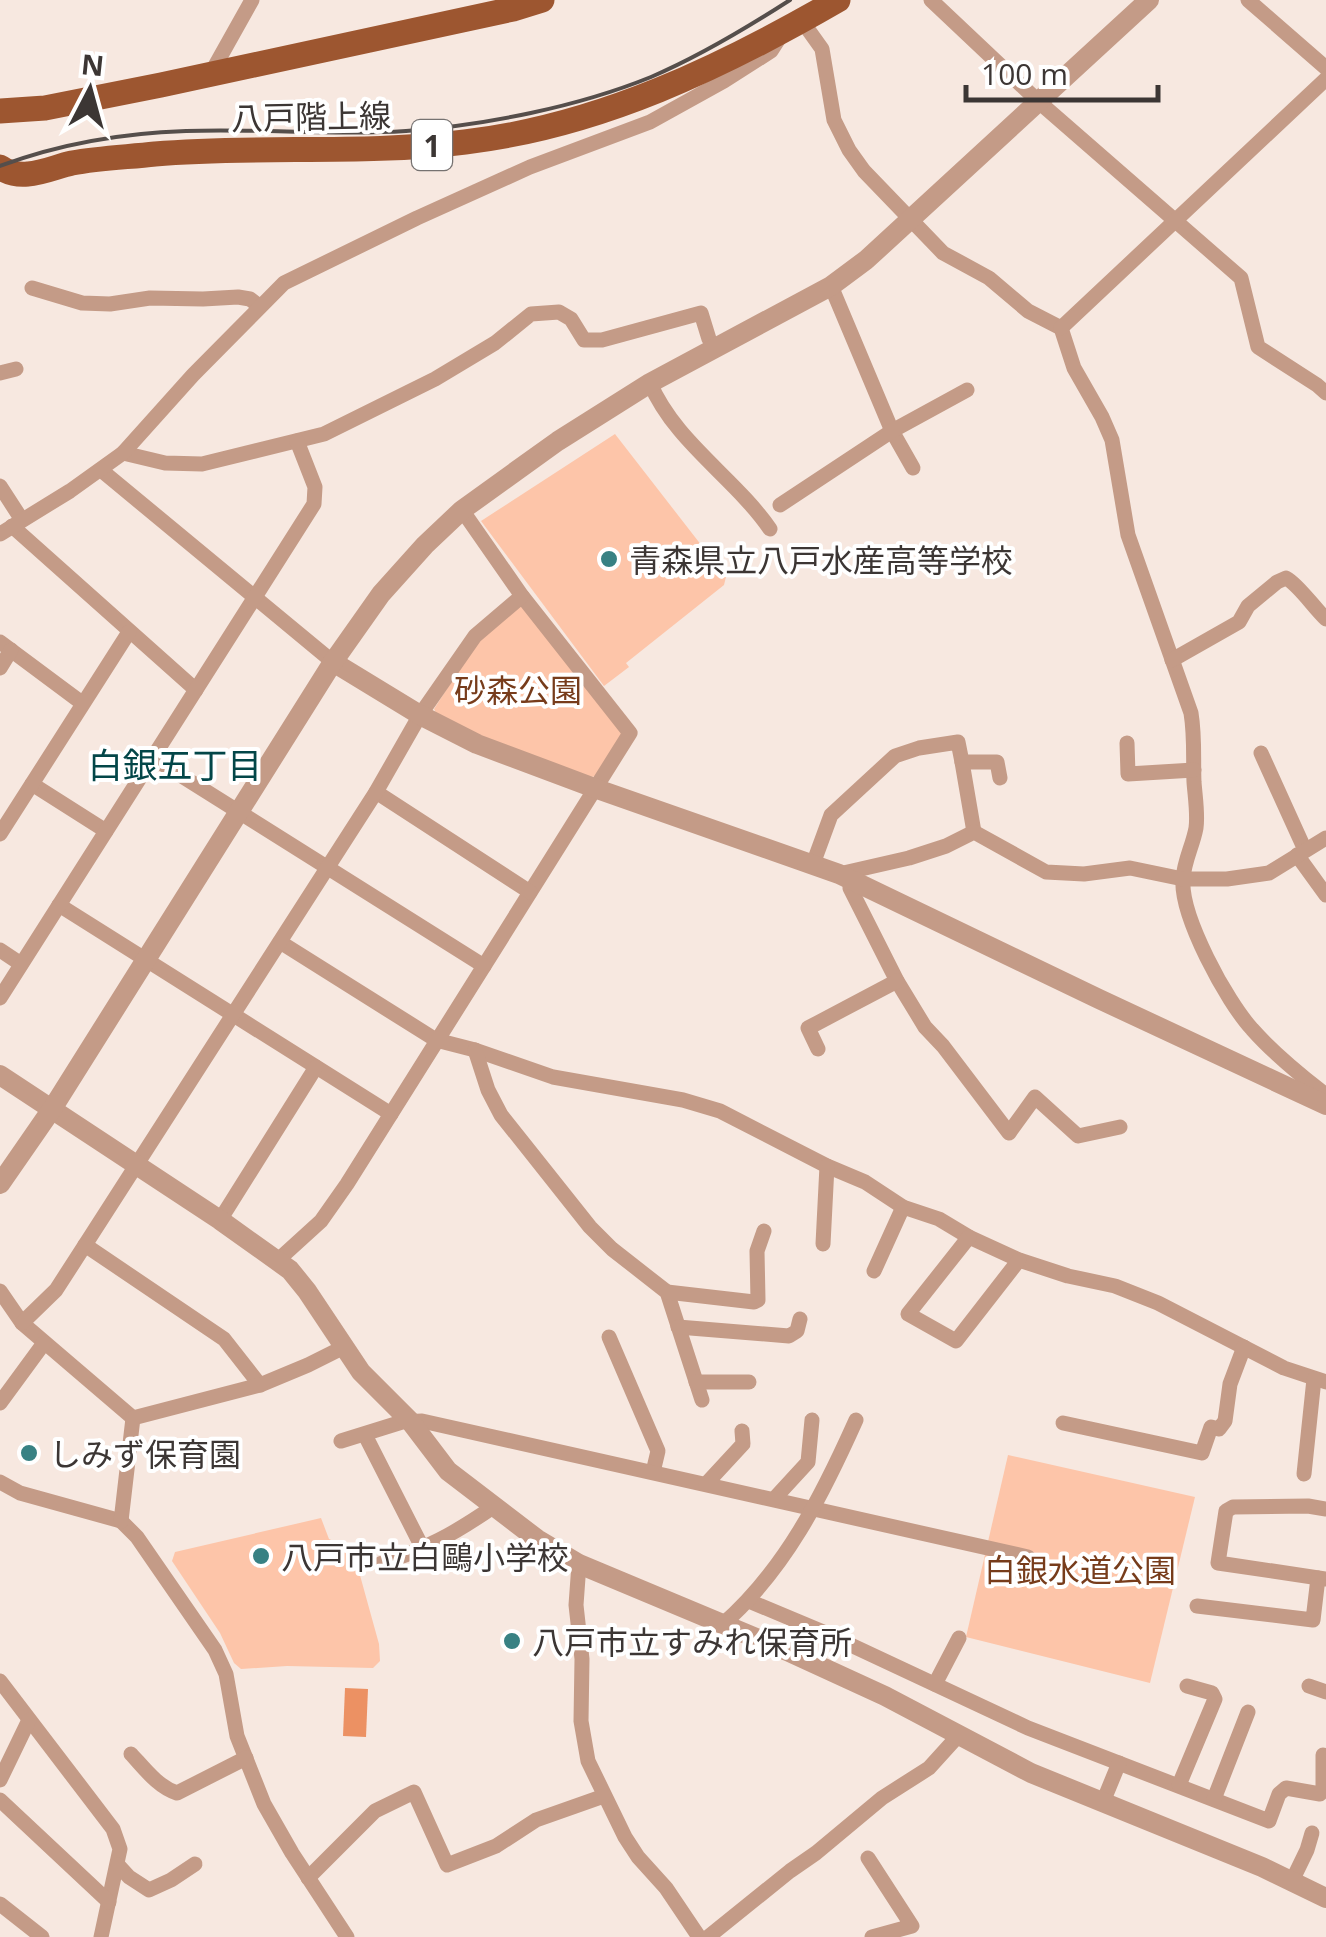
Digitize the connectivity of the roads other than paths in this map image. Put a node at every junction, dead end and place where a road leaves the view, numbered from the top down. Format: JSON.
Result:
{"nodes":[{"id":1,"x":252,"y":0,"type":"edge"},
{"id":2,"x":542,"y":0,"type":"edge"},
{"id":3,"x":838,"y":0,"type":"edge"},
{"id":4,"x":932,"y":0,"type":"edge"},
{"id":5,"x":1150,"y":0,"type":"edge"},
{"id":6,"x":1248,"y":0,"type":"edge"},
{"id":7,"x":794,"y":25,"type":"junction"},
{"id":8,"x":1326,"y":68,"type":"edge"},
{"id":9,"x":210,"y":75,"type":"junction"},
{"id":10,"x":1326,"y":78,"type":"edge"},
{"id":11,"x":1038,"y":102,"type":"junction"},
{"id":12,"x":0,"y":111,"type":"edge"},
{"id":13,"x":0,"y":167,"type":"edge"},
{"id":14,"x":911,"y":218,"type":"junction"},
{"id":15,"x":1176,"y":222,"type":"junction"},
{"id":16,"x":832,"y":286,"type":"junction"},
{"id":17,"x":32,"y":288,"type":"dead end"},
{"id":18,"x":260,"y":306,"type":"junction"},
{"id":19,"x":1061,"y":328,"type":"junction"},
{"id":20,"x":709,"y":339,"type":"dead end"},
{"id":21,"x":650,"y":383,"type":"junction"},
{"id":22,"x":967,"y":390,"type":"dead end"},
{"id":23,"x":1326,"y":393,"type":"edge"},
{"id":24,"x":892,"y":431,"type":"junction"},
{"id":25,"x":297,"y":441,"type":"junction"},
{"id":26,"x":123,"y":453,"type":"junction"},
{"id":27,"x":913,"y":468,"type":"dead end"},
{"id":28,"x":101,"y":470,"type":"junction"},
{"id":29,"x":0,"y":486,"type":"edge"},
{"id":30,"x":780,"y":504,"type":"dead end"},
{"id":31,"x":462,"y":510,"type":"junction"},
{"id":32,"x":12,"y":526,"type":"edge"},
{"id":33,"x":770,"y":529,"type":"dead end"},
{"id":34,"x":522,"y":596,"type":"junction"},
{"id":35,"x":254,"y":599,"type":"junction"},
{"id":36,"x":1326,"y":619,"type":"edge"},
{"id":37,"x":129,"y":632,"type":"junction"},
{"id":38,"x":6,"y":646,"type":"edge"},
{"id":39,"x":1172,"y":660,"type":"junction"},
{"id":40,"x":333,"y":662,"type":"junction"},
{"id":41,"x":0,"y":668,"type":"edge"},
{"id":42,"x":196,"y":690,"type":"junction"},
{"id":43,"x":82,"y":703,"type":"junction"},
{"id":44,"x":420,"y":715,"type":"junction"},
{"id":45,"x":1127,"y":743,"type":"dead end"},
{"id":46,"x":1261,"y":753,"type":"dead end"},
{"id":47,"x":153,"y":758,"type":"junction"},
{"id":48,"x":962,"y":762,"type":"junction"},
{"id":49,"x":1194,"y":770,"type":"junction"},
{"id":50,"x":1000,"y":778,"type":"dead end"},
{"id":51,"x":32,"y":784,"type":"junction"},
{"id":52,"x":596,"y":790,"type":"junction"},
{"id":53,"x":376,"y":792,"type":"junction"},
{"id":54,"x":240,"y":812,"type":"junction"},
{"id":55,"x":106,"y":831,"type":"junction"},
{"id":56,"x":974,"y":832,"type":"junction"},
{"id":57,"x":0,"y":834,"type":"edge"},
{"id":58,"x":1326,"y":838,"type":"edge"},
{"id":59,"x":1301,"y":852,"type":"junction"},
{"id":60,"x":814,"y":864,"type":"junction"},
{"id":61,"x":326,"y":867,"type":"junction"},
{"id":62,"x":846,"y":877,"type":"junction"},
{"id":63,"x":1183,"y":879,"type":"junction"},
{"id":64,"x":530,"y":892,"type":"junction"},
{"id":65,"x":1326,"y":895,"type":"edge"},
{"id":66,"x":60,"y":905,"type":"junction"},
{"id":67,"x":280,"y":942,"type":"junction"},
{"id":68,"x":0,"y":950,"type":"edge"},
{"id":69,"x":146,"y":961,"type":"junction"},
{"id":70,"x":21,"y":964,"type":"junction"},
{"id":71,"x":484,"y":966,"type":"junction"},
{"id":72,"x":897,"y":981,"type":"junction"},
{"id":73,"x":0,"y":998,"type":"edge"},
{"id":74,"x":233,"y":1016,"type":"junction"},
{"id":75,"x":436,"y":1040,"type":"junction"},
{"id":76,"x":476,"y":1050,"type":"junction"},
{"id":77,"x":818,"y":1050,"type":"dead end"},
{"id":78,"x":316,"y":1067,"type":"junction"},
{"id":79,"x":0,"y":1075,"type":"edge"},
{"id":80,"x":1326,"y":1096,"type":"edge"},
{"id":81,"x":1326,"y":1105,"type":"edge"},
{"id":82,"x":52,"y":1109,"type":"junction"},
{"id":83,"x":391,"y":1114,"type":"junction"},
{"id":84,"x":1120,"y":1127,"type":"dead end"},
{"id":85,"x":137,"y":1164,"type":"junction"},
{"id":86,"x":827,"y":1166,"type":"junction"},
{"id":87,"x":0,"y":1184,"type":"edge"},
{"id":88,"x":903,"y":1207,"type":"junction"},
{"id":89,"x":220,"y":1220,"type":"junction"},
{"id":90,"x":764,"y":1231,"type":"dead end"},
{"id":91,"x":970,"y":1237,"type":"junction"},
{"id":92,"x":824,"y":1244,"type":"dead end"},
{"id":93,"x":86,"y":1246,"type":"junction"},
{"id":94,"x":1020,"y":1260,"type":"junction"},
{"id":95,"x":276,"y":1261,"type":"junction"},
{"id":96,"x":874,"y":1271,"type":"dead end"},
{"id":97,"x":0,"y":1290,"type":"edge"},
{"id":98,"x":667,"y":1292,"type":"junction"},
{"id":99,"x":800,"y":1319,"type":"dead end"},
{"id":100,"x":22,"y":1323,"type":"junction"},
{"id":101,"x":678,"y":1327,"type":"junction"},
{"id":102,"x":609,"y":1336,"type":"dead end"},
{"id":103,"x":44,"y":1343,"type":"junction"},
{"id":104,"x":344,"y":1347,"type":"junction"},
{"id":105,"x":1244,"y":1348,"type":"junction"},
{"id":106,"x":1320,"y":1381,"type":"edge"},
{"id":107,"x":696,"y":1382,"type":"junction"},
{"id":108,"x":749,"y":1382,"type":"dead end"},
{"id":109,"x":260,"y":1385,"type":"junction"},
{"id":110,"x":702,"y":1400,"type":"dead end"},
{"id":111,"x":0,"y":1403,"type":"edge"},
{"id":112,"x":133,"y":1418,"type":"junction"},
{"id":113,"x":812,"y":1420,"type":"dead end"},
{"id":114,"x":856,"y":1420,"type":"dead end"},
{"id":115,"x":410,"y":1421,"type":"junction"},
{"id":116,"x":1063,"y":1423,"type":"dead end"},
{"id":117,"x":742,"y":1430,"type":"dead end"},
{"id":118,"x":365,"y":1436,"type":"junction"},
{"id":119,"x":342,"y":1442,"type":"dead end"},
{"id":120,"x":653,"y":1472,"type":"junction"},
{"id":121,"x":1304,"y":1474,"type":"dead end"},
{"id":122,"x":0,"y":1482,"type":"edge"},
{"id":123,"x":706,"y":1484,"type":"junction"},
{"id":124,"x":774,"y":1500,"type":"junction"},
{"id":125,"x":494,"y":1507,"type":"junction"},
{"id":126,"x":812,"y":1508,"type":"junction"},
{"id":127,"x":1326,"y":1508,"type":"edge"},
{"id":128,"x":121,"y":1521,"type":"junction"},
{"id":129,"x":424,"y":1549,"type":"junction"},
{"id":130,"x":1028,"y":1557,"type":"dead end"},
{"id":131,"x":380,"y":1564,"type":"dead end"},
{"id":132,"x":578,"y":1564,"type":"junction"},
{"id":133,"x":1322,"y":1579,"type":"edge"},
{"id":134,"x":749,"y":1602,"type":"junction"},
{"id":135,"x":1197,"y":1606,"type":"dead end"},
{"id":136,"x":722,"y":1626,"type":"junction"},
{"id":137,"x":958,"y":1638,"type":"dead end"},
{"id":138,"x":0,"y":1681,"type":"edge"},
{"id":139,"x":935,"y":1684,"type":"junction"},
{"id":140,"x":1187,"y":1686,"type":"dead end"},
{"id":141,"x":1309,"y":1686,"type":"dead end"},
{"id":142,"x":1326,"y":1692,"type":"edge"},
{"id":143,"x":1248,"y":1712,"type":"dead end"},
{"id":144,"x":29,"y":1720,"type":"junction"},
{"id":145,"x":958,"y":1736,"type":"junction"},
{"id":146,"x":130,"y":1754,"type":"dead end"},
{"id":147,"x":1323,"y":1755,"type":"dead end"},
{"id":148,"x":246,"y":1758,"type":"junction"},
{"id":149,"x":1119,"y":1764,"type":"junction"},
{"id":150,"x":0,"y":1780,"type":"edge"},
{"id":151,"x":1179,"y":1785,"type":"junction"},
{"id":152,"x":604,"y":1796,"type":"junction"},
{"id":153,"x":1214,"y":1799,"type":"junction"},
{"id":154,"x":0,"y":1800,"type":"edge"},
{"id":155,"x":1103,"y":1802,"type":"junction"},
{"id":156,"x":1312,"y":1833,"type":"dead end"},
{"id":157,"x":868,"y":1858,"type":"dead end"},
{"id":158,"x":194,"y":1864,"type":"dead end"},
{"id":159,"x":118,"y":1866,"type":"junction"},
{"id":160,"x":308,"y":1878,"type":"junction"},
{"id":161,"x":1292,"y":1882,"type":"junction"},
{"id":162,"x":1326,"y":1898,"type":"edge"},
{"id":163,"x":110,"y":1902,"type":"junction"},
{"id":164,"x":0,"y":1904,"type":"edge"},
{"id":165,"x":42,"y":1937,"type":"edge"},
{"id":166,"x":101,"y":1937,"type":"edge"},
{"id":167,"x":347,"y":1937,"type":"edge"},
{"id":168,"x":699,"y":1937,"type":"edge"},
{"id":169,"x":708,"y":1937,"type":"edge"},
{"id":170,"x":872,"y":1937,"type":"edge"}],
"edges":[{"from":1,"to":9,"type":"street"},
{"from":2,"to":9,"type":"main road","name":"八戸階上線"},
{"from":3,"to":7,"type":"main road","name":"八戸階上線","number":"1"},
{"from":4,"to":11,"type":"street"},
{"from":5,"to":11,"type":"street"},
{"from":6,"to":8,"type":"street"},
{"from":7,"to":13,"type":"main road","name":"八戸階上線","number":"1"},
{"from":7,"to":14,"type":"street"},
{"from":7,"to":18,"type":"street"},
{"from":9,"to":12,"type":"main road","name":"八戸階上線"},
{"from":10,"to":15,"type":"street"},
{"from":11,"to":14,"type":"street"},
{"from":11,"to":15,"type":"street"},
{"from":14,"to":16,"type":"street"},
{"from":14,"to":19,"type":"street"},
{"from":15,"to":19,"type":"street"},
{"from":15,"to":23,"type":"street"},
{"from":16,"to":21,"type":"street"},
{"from":16,"to":24,"type":"street"},
{"from":17,"to":18,"type":"street"},
{"from":18,"to":26,"type":"street"},
{"from":19,"to":39,"type":"street"},
{"from":20,"to":25,"type":"street"},
{"from":21,"to":31,"type":"street"},
{"from":21,"to":33,"type":"street"},
{"from":22,"to":24,"type":"street"},
{"from":24,"to":27,"type":"street"},
{"from":24,"to":30,"type":"street"},
{"from":25,"to":26,"type":"street"},
{"from":25,"to":35,"type":"street"},
{"from":26,"to":28,"type":"street"},
{"from":28,"to":32,"type":"street"},
{"from":28,"to":35,"type":"street"},
{"from":29,"to":32,"type":"street"},
{"from":31,"to":34,"type":"street"},
{"from":31,"to":40,"type":"street"},
{"from":32,"to":37,"type":"street"},
{"from":34,"to":44,"type":"street"},
{"from":34,"to":52,"type":"street"},
{"from":35,"to":40,"type":"street"},
{"from":35,"to":42,"type":"street"},
{"from":36,"to":39,"type":"street"},
{"from":37,"to":42,"type":"street"},
{"from":37,"to":43,"type":"street"},
{"from":38,"to":41,"type":"street"},
{"from":38,"to":43,"type":"street"},
{"from":39,"to":49,"type":"street"},
{"from":40,"to":44,"type":"street"},
{"from":40,"to":54,"type":"street"},
{"from":42,"to":47,"type":"street"},
{"from":43,"to":51,"type":"street"},
{"from":44,"to":52,"type":"street"},
{"from":44,"to":53,"type":"street"},
{"from":45,"to":49,"type":"street"},
{"from":46,"to":59,"type":"street"},
{"from":47,"to":54,"type":"street"},
{"from":47,"to":55,"type":"street"},
{"from":48,"to":50,"type":"street"},
{"from":48,"to":56,"type":"street"},
{"from":48,"to":60,"type":"street"},
{"from":49,"to":63,"type":"street"},
{"from":51,"to":55,"type":"street"},
{"from":51,"to":57,"type":"street"},
{"from":52,"to":60,"type":"street"},
{"from":52,"to":64,"type":"street"},
{"from":53,"to":61,"type":"street"},
{"from":53,"to":64,"type":"street"},
{"from":54,"to":61,"type":"street"},
{"from":54,"to":69,"type":"street"},
{"from":55,"to":66,"type":"street"},
{"from":56,"to":62,"type":"street"},
{"from":56,"to":63,"type":"street"},
{"from":58,"to":59,"type":"street"},
{"from":59,"to":63,"type":"street"},
{"from":59,"to":65,"type":"street"},
{"from":60,"to":62,"type":"street"},
{"from":61,"to":67,"type":"street"},
{"from":61,"to":71,"type":"street"},
{"from":62,"to":72,"type":"street"},
{"from":62,"to":81,"type":"street"},
{"from":63,"to":80,"type":"street"},
{"from":64,"to":71,"type":"street"},
{"from":66,"to":69,"type":"street"},
{"from":66,"to":70,"type":"street"},
{"from":67,"to":74,"type":"street"},
{"from":67,"to":75,"type":"street"},
{"from":68,"to":70,"type":"street"},
{"from":69,"to":74,"type":"street"},
{"from":69,"to":82,"type":"street"},
{"from":70,"to":73,"type":"street"},
{"from":71,"to":75,"type":"street"},
{"from":72,"to":77,"type":"street"},
{"from":72,"to":84,"type":"street"},
{"from":74,"to":78,"type":"street"},
{"from":74,"to":85,"type":"street"},
{"from":75,"to":76,"type":"street"},
{"from":75,"to":83,"type":"street"},
{"from":76,"to":86,"type":"street"},
{"from":76,"to":98,"type":"street"},
{"from":78,"to":83,"type":"street"},
{"from":78,"to":89,"type":"street"},
{"from":79,"to":82,"type":"street"},
{"from":82,"to":85,"type":"street"},
{"from":82,"to":87,"type":"street"},
{"from":83,"to":95,"type":"street"},
{"from":85,"to":89,"type":"street"},
{"from":85,"to":93,"type":"street"},
{"from":86,"to":88,"type":"street"},
{"from":86,"to":92,"type":"street"},
{"from":88,"to":91,"type":"street"},
{"from":88,"to":96,"type":"street"},
{"from":89,"to":95,"type":"street"},
{"from":90,"to":98,"type":"street"},
{"from":91,"to":94,"type":"street"},
{"from":91,"to":94,"type":"street"},
{"from":93,"to":100,"type":"street"},
{"from":93,"to":109,"type":"street"},
{"from":94,"to":105,"type":"street"},
{"from":95,"to":104,"type":"street"},
{"from":97,"to":100,"type":"street"},
{"from":98,"to":101,"type":"street"},
{"from":99,"to":101,"type":"street"},
{"from":100,"to":103,"type":"street"},
{"from":101,"to":107,"type":"street"},
{"from":102,"to":120,"type":"street"},
{"from":103,"to":111,"type":"street"},
{"from":103,"to":112,"type":"street"},
{"from":104,"to":109,"type":"street"},
{"from":104,"to":115,"type":"street"},
{"from":105,"to":106,"type":"street"},
{"from":105,"to":116,"type":"street"},
{"from":106,"to":121,"type":"street"},
{"from":107,"to":108,"type":"street"},
{"from":107,"to":110,"type":"street"},
{"from":109,"to":112,"type":"street"},
{"from":112,"to":128,"type":"street"},
{"from":113,"to":124,"type":"street"},
{"from":114,"to":126,"type":"street"},
{"from":115,"to":118,"type":"street"},
{"from":115,"to":120,"type":"street"},
{"from":115,"to":125,"type":"street"},
{"from":117,"to":123,"type":"street"},
{"from":118,"to":119,"type":"street"},
{"from":118,"to":129,"type":"street"},
{"from":120,"to":123,"type":"street"},
{"from":122,"to":128,"type":"street"},
{"from":123,"to":124,"type":"street"},
{"from":124,"to":126,"type":"street"},
{"from":125,"to":129,"type":"street"},
{"from":125,"to":132,"type":"street"},
{"from":126,"to":130,"type":"street"},
{"from":126,"to":134,"type":"street"},
{"from":127,"to":133,"type":"street"},
{"from":128,"to":148,"type":"street"},
{"from":129,"to":131,"type":"street"},
{"from":132,"to":136,"type":"street"},
{"from":132,"to":152,"type":"street"},
{"from":133,"to":135,"type":"street"},
{"from":134,"to":136,"type":"street"},
{"from":134,"to":139,"type":"street"},
{"from":136,"to":145,"type":"street"},
{"from":137,"to":139,"type":"street"},
{"from":138,"to":144,"type":"street"},
{"from":139,"to":149,"type":"street"},
{"from":140,"to":151,"type":"street"},
{"from":141,"to":142,"type":"street"},
{"from":143,"to":153,"type":"street"},
{"from":144,"to":150,"type":"street"},
{"from":144,"to":159,"type":"street"},
{"from":145,"to":155,"type":"street"},
{"from":145,"to":169,"type":"street"},
{"from":146,"to":148,"type":"street"},
{"from":147,"to":153,"type":"street"},
{"from":148,"to":160,"type":"street"},
{"from":149,"to":151,"type":"street"},
{"from":149,"to":155,"type":"street"},
{"from":151,"to":153,"type":"street"},
{"from":152,"to":160,"type":"street"},
{"from":152,"to":168,"type":"street"},
{"from":154,"to":163,"type":"street"},
{"from":155,"to":161,"type":"street"},
{"from":156,"to":161,"type":"street"},
{"from":157,"to":170,"type":"street"},
{"from":158,"to":159,"type":"street"},
{"from":159,"to":163,"type":"street"},
{"from":160,"to":167,"type":"street"},
{"from":161,"to":162,"type":"street"},
{"from":163,"to":166,"type":"street"},
{"from":164,"to":165,"type":"street"}]}
